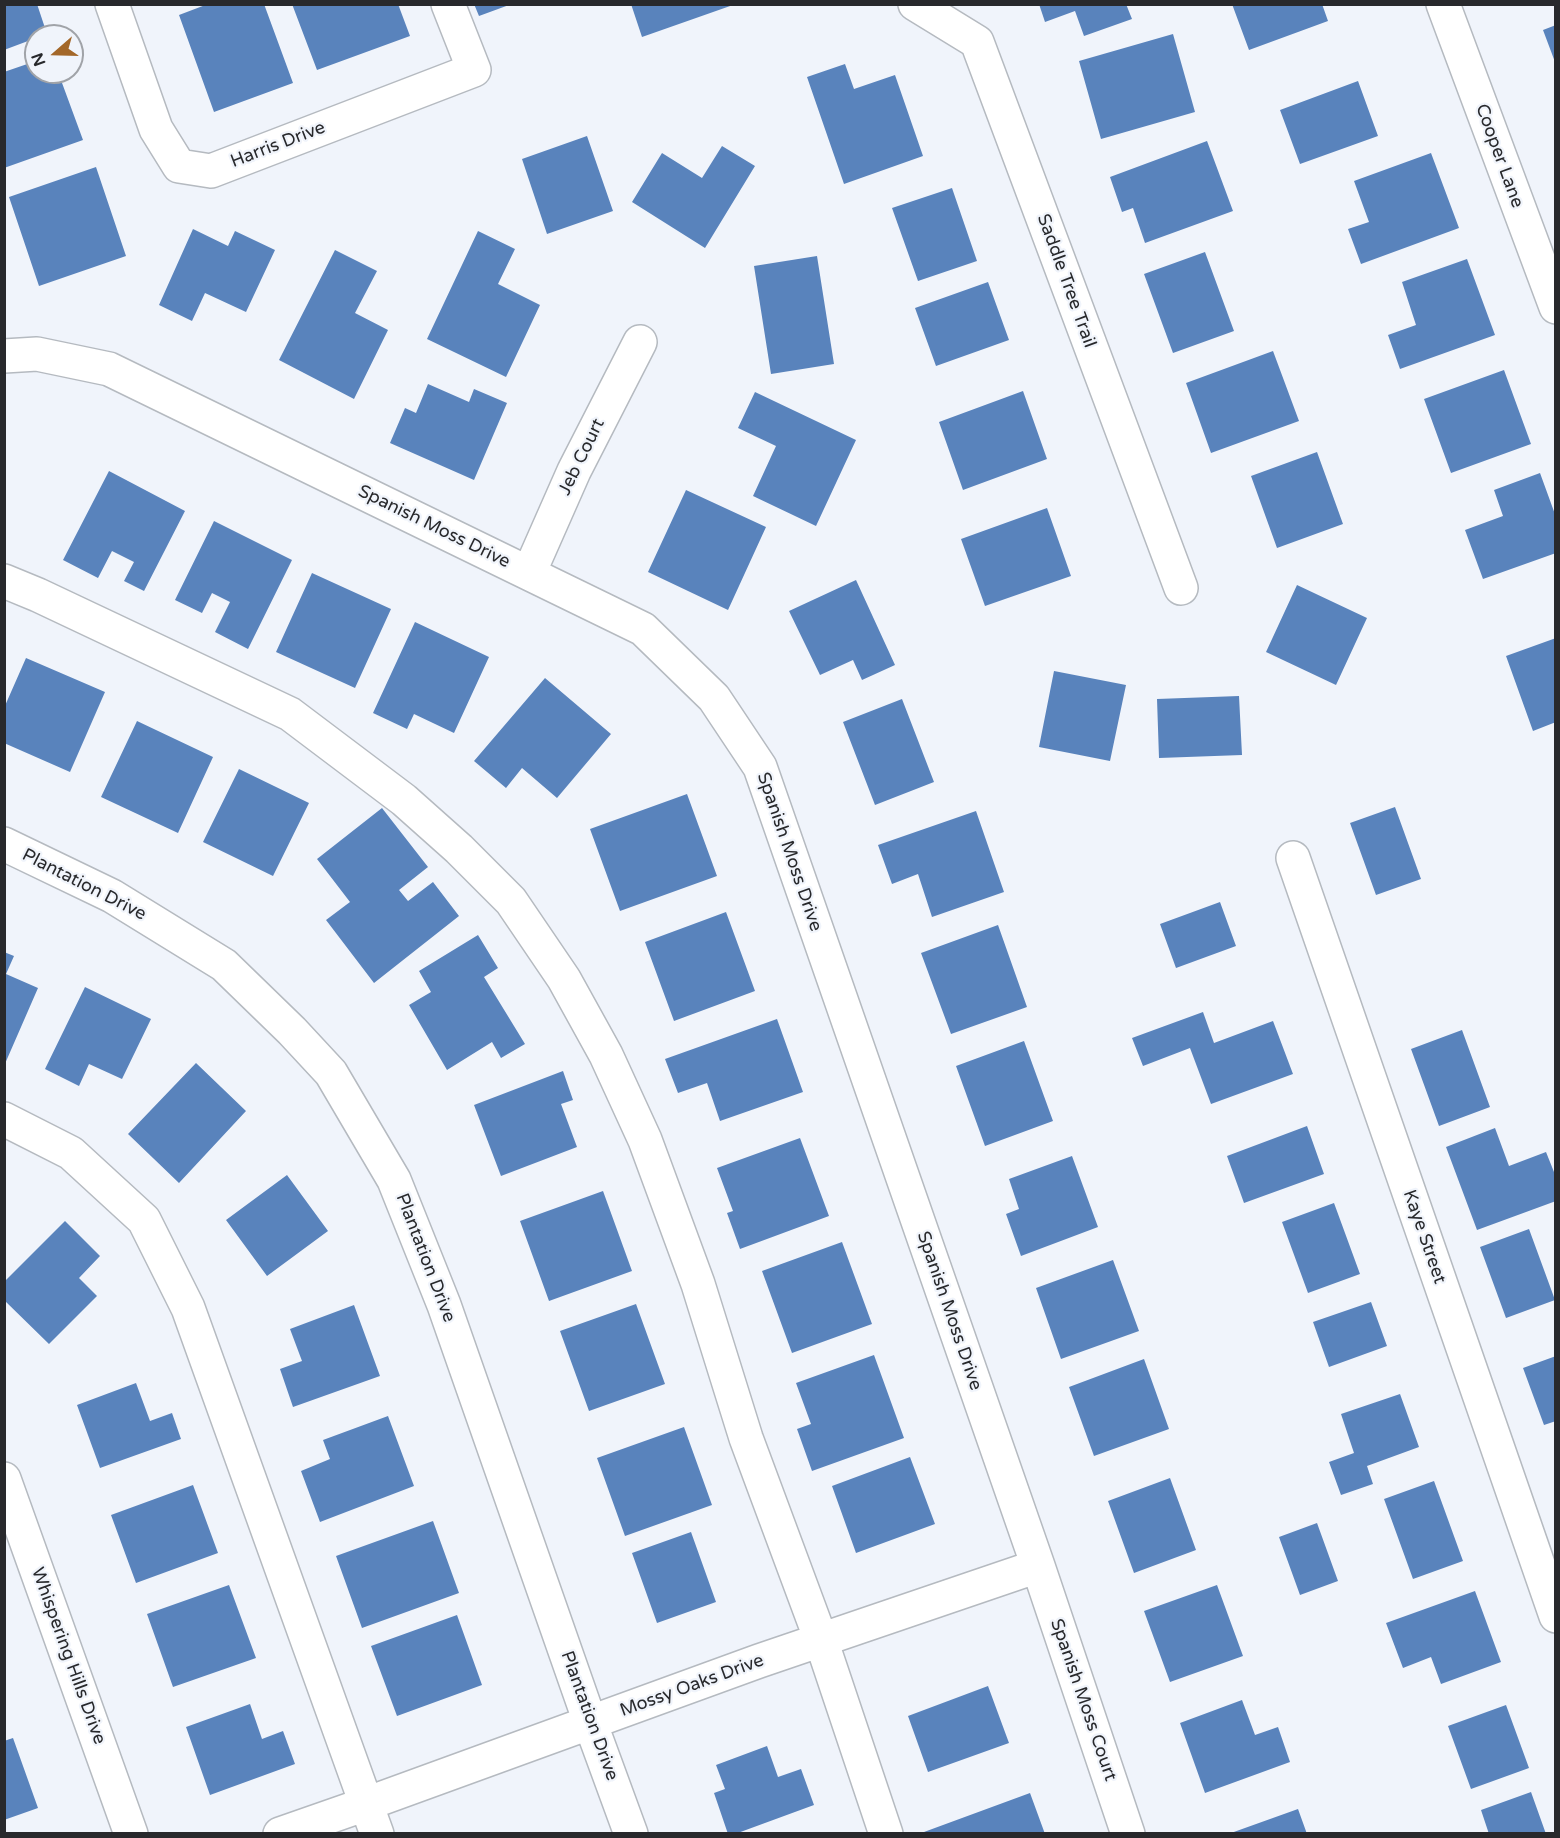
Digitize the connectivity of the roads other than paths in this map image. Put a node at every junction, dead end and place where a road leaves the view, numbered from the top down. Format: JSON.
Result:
{"nodes":[{"id":1,"x":112,"y":4,"type":"edge"},
{"id":2,"x":447,"y":4,"type":"edge"},
{"id":3,"x":915,"y":4,"type":"edge"},
{"id":4,"x":1443,"y":4,"type":"edge"},
{"id":5,"x":1556,"y":307,"type":"edge"},
{"id":6,"x":640,"y":342,"type":"dead end"},
{"id":7,"x":4,"y":356,"type":"edge"},
{"id":8,"x":529,"y":573,"type":"junction"},
{"id":9,"x":4,"y":581,"type":"edge"},
{"id":10,"x":1181,"y":588,"type":"dead end"},
{"id":11,"x":4,"y":844,"type":"edge"},
{"id":12,"x":1293,"y":858,"type":"dead end"},
{"id":13,"x":4,"y":1119,"type":"edge"},
{"id":14,"x":4,"y":1479,"type":"edge"},
{"id":15,"x":1038,"y":1566,"type":"junction"},
{"id":16,"x":1556,"y":1616,"type":"edge"},
{"id":17,"x":821,"y":1640,"type":"junction"},
{"id":18,"x":590,"y":1722,"type":"junction"},
{"id":19,"x":372,"y":1819,"type":"edge"},
{"id":20,"x":131,"y":1833,"type":"edge"},
{"id":21,"x":280,"y":1833,"type":"edge"},
{"id":22,"x":631,"y":1833,"type":"edge"},
{"id":23,"x":886,"y":1833,"type":"edge"},
{"id":24,"x":1128,"y":1833,"type":"edge"}],
"edges":[{"from":1,"to":2,"type":"street","name":"Harris Drive"},
{"from":3,"to":10,"type":"street","name":"Saddle Tree Trail"},
{"from":4,"to":5,"type":"street","name":"Cooper Lane"},
{"from":6,"to":8,"type":"street","name":"Jeb Court"},
{"from":7,"to":8,"type":"street","name":"Spanish Moss Drive"},
{"from":8,"to":15,"type":"street","name":"Spanish Moss Drive"},
{"from":9,"to":17,"type":"street"},
{"from":11,"to":18,"type":"street","name":"Plantation Drive"},
{"from":12,"to":16,"type":"street","name":"Kaye Street"},
{"from":13,"to":19,"type":"street"},
{"from":14,"to":20,"type":"street","name":"Whispering Hills Drive"},
{"from":15,"to":17,"type":"street","name":"Mossy Oaks Drive"},
{"from":15,"to":24,"type":"street","name":"Spanish Moss Court"},
{"from":17,"to":18,"type":"street","name":"Mossy Oaks Drive"},
{"from":17,"to":23,"type":"street"},
{"from":18,"to":19,"type":"street","name":"Mossy Oaks Drive"},
{"from":18,"to":22,"type":"street","name":"Plantation Drive"},
{"from":19,"to":21,"type":"street","name":"Mossy Oaks Drive"}]}
